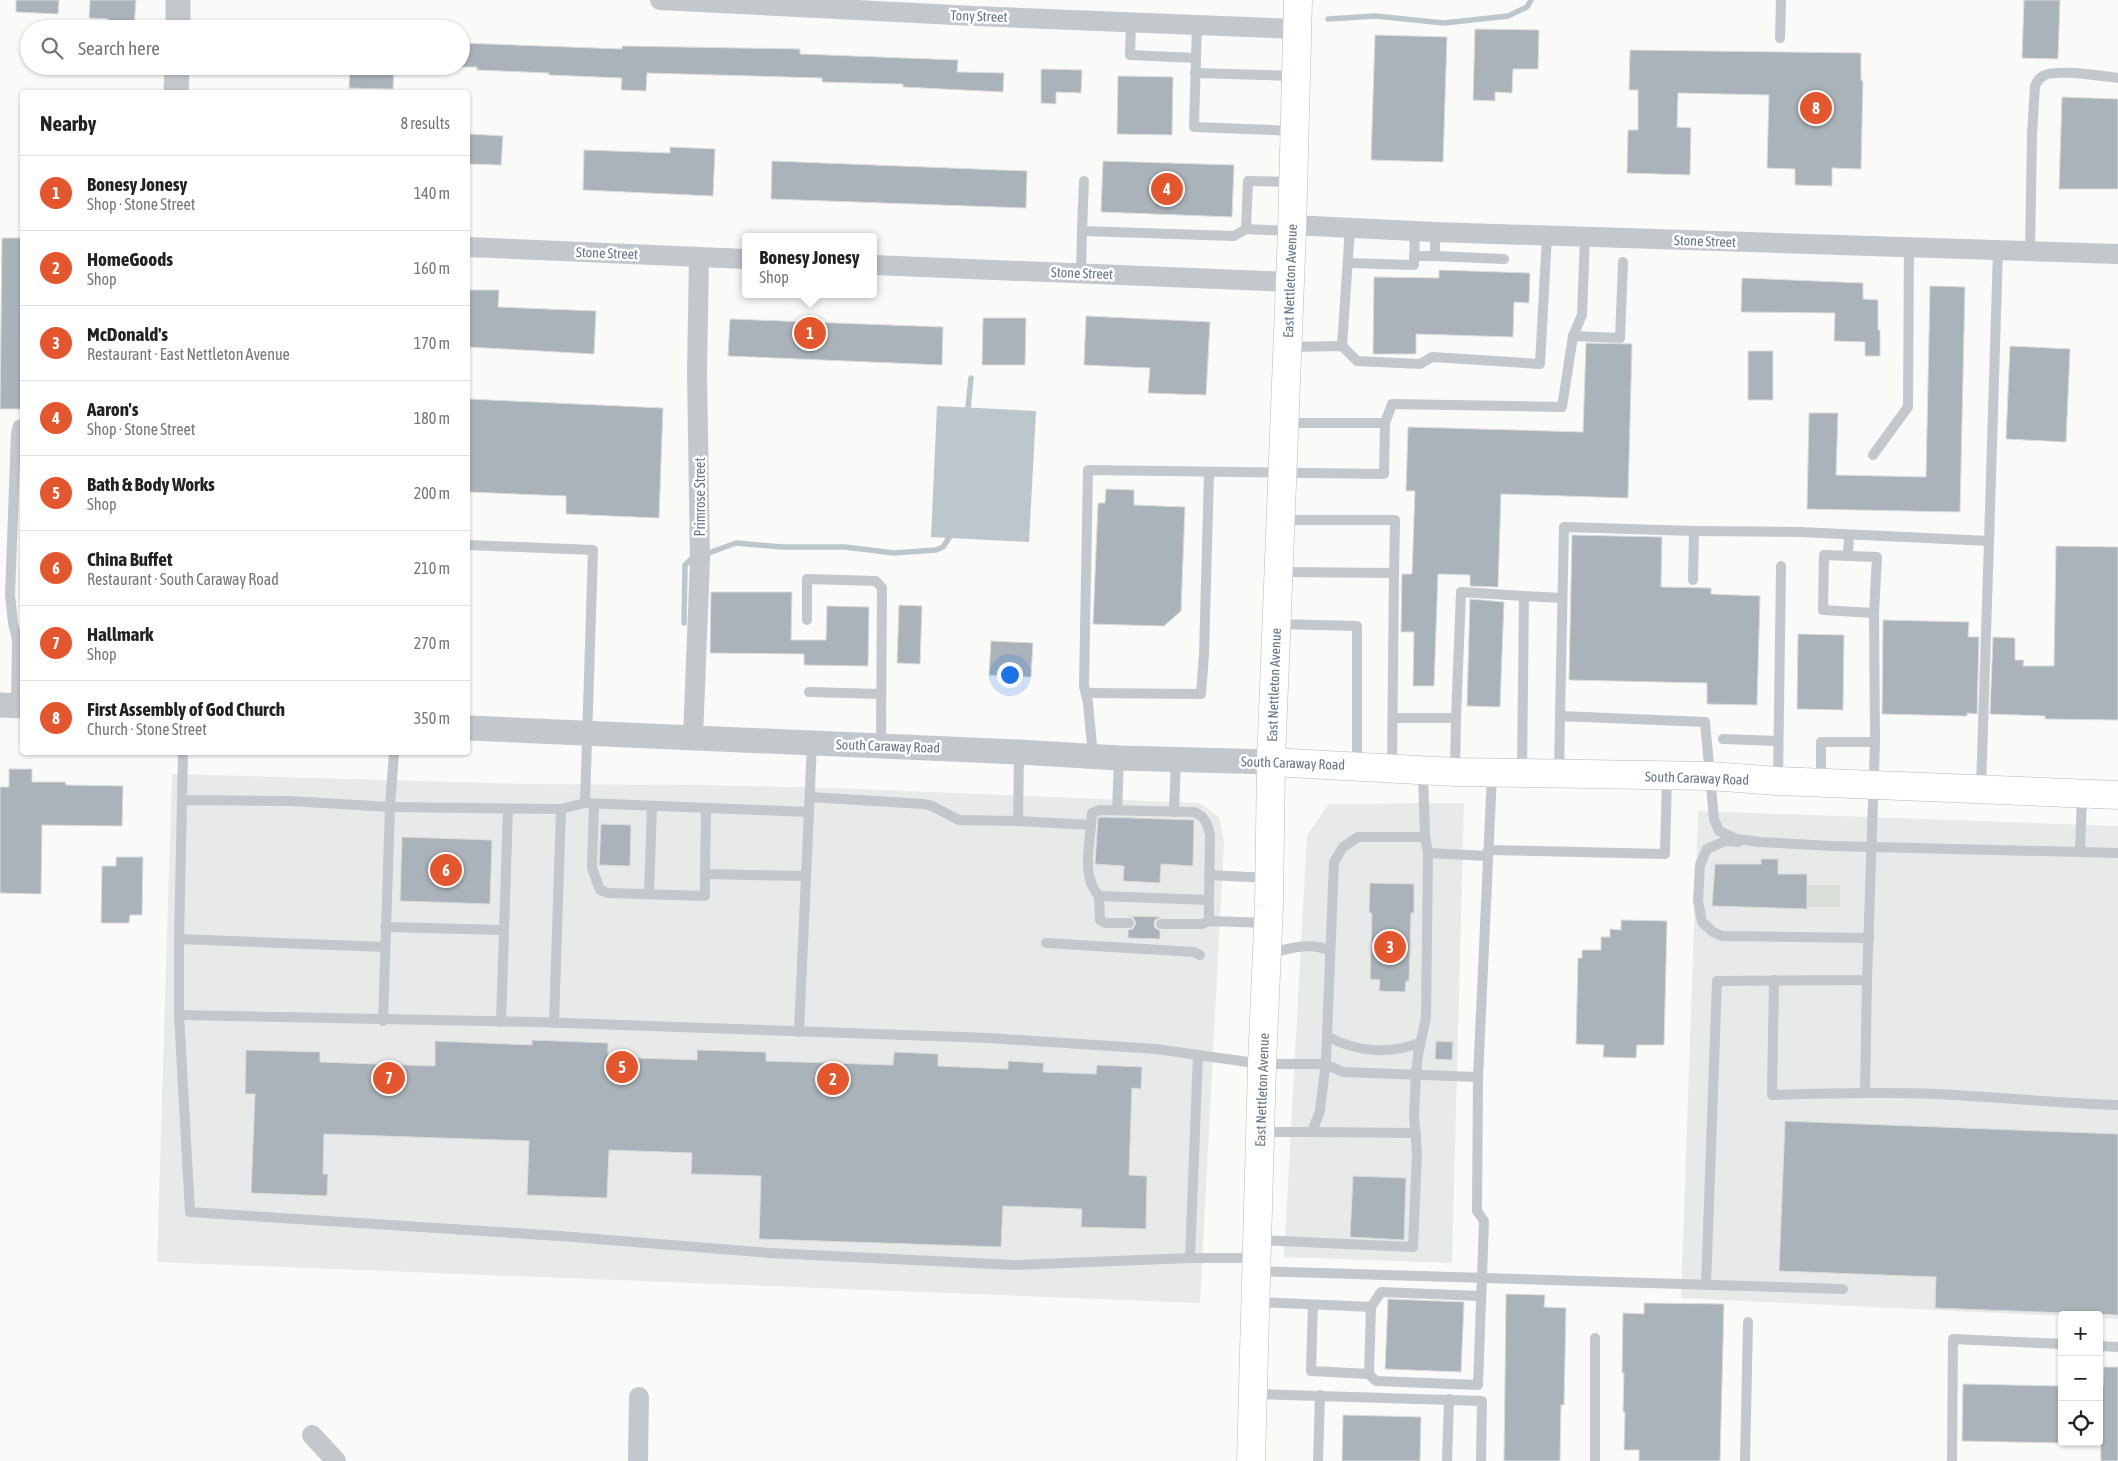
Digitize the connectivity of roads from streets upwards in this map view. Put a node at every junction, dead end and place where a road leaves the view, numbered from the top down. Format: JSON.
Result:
{"nodes":[{"id":1,"x":178,"y":0,"type":"edge"},
{"id":2,"x":660,"y":0,"type":"edge"},
{"id":3,"x":1298,"y":0,"type":"edge"},
{"id":4,"x":725,"y":2,"type":"edge"},
{"id":5,"x":1003,"y":8,"type":"edge"},
{"id":6,"x":178,"y":20,"type":"edge"},
{"id":7,"x":1297,"y":29,"type":"junction"},
{"id":8,"x":176,"y":75,"type":"edge"},
{"id":9,"x":176,"y":90,"type":"edge"},
{"id":10,"x":1292,"y":228,"type":"junction"},
{"id":11,"x":470,"y":247,"type":"edge"},
{"id":12,"x":2118,"y":254,"type":"edge"},
{"id":13,"x":699,"y":256,"type":"junction"},
{"id":14,"x":742,"y":259,"type":"edge"},
{"id":15,"x":877,"y":265,"type":"edge"},
{"id":16,"x":1290,"y":282,"type":"junction"},
{"id":17,"x":470,"y":728,"type":"edge"},
{"id":18,"x":693,"y":738,"type":"junction"},
{"id":19,"x":1271,"y":762,"type":"junction"},
{"id":20,"x":2118,"y":795,"type":"edge"},
{"id":21,"x":639,"y":1397,"type":"dead end"},
{"id":22,"x":312,"y":1435,"type":"dead end"},
{"id":23,"x":336,"y":1461,"type":"edge"},
{"id":24,"x":638,"y":1461,"type":"edge"},
{"id":25,"x":1251,"y":1461,"type":"edge"}],
"edges":[{"from":1,"to":6,"type":"street"},
{"from":2,"to":4,"type":"street","name":"Tony Street"},
{"from":3,"to":7,"type":"main road","name":"East Nettleton Avenue"},
{"from":4,"to":5,"type":"street","name":"Tony Street"},
{"from":5,"to":7,"type":"street","name":"Tony Street"},
{"from":7,"to":10,"type":"main road","name":"East Nettleton Avenue"},
{"from":8,"to":9,"type":"street"},
{"from":10,"to":12,"type":"street","name":"Stone Street"},
{"from":10,"to":16,"type":"main road","name":"East Nettleton Avenue"},
{"from":11,"to":13,"type":"street","name":"Stone Street"},
{"from":13,"to":14,"type":"street","name":"Stone Street"},
{"from":13,"to":18,"type":"street","name":"Primrose Street"},
{"from":15,"to":16,"type":"street","name":"Stone Street"},
{"from":16,"to":19,"type":"main road","name":"East Nettleton Avenue"},
{"from":17,"to":18,"type":"street","name":"South Caraway Road"},
{"from":18,"to":19,"type":"street","name":"South Caraway Road"},
{"from":19,"to":20,"type":"main road","name":"South Caraway Road"},
{"from":19,"to":25,"type":"main road","name":"East Nettleton Avenue"},
{"from":21,"to":24,"type":"street"},
{"from":22,"to":23,"type":"street"}]}
